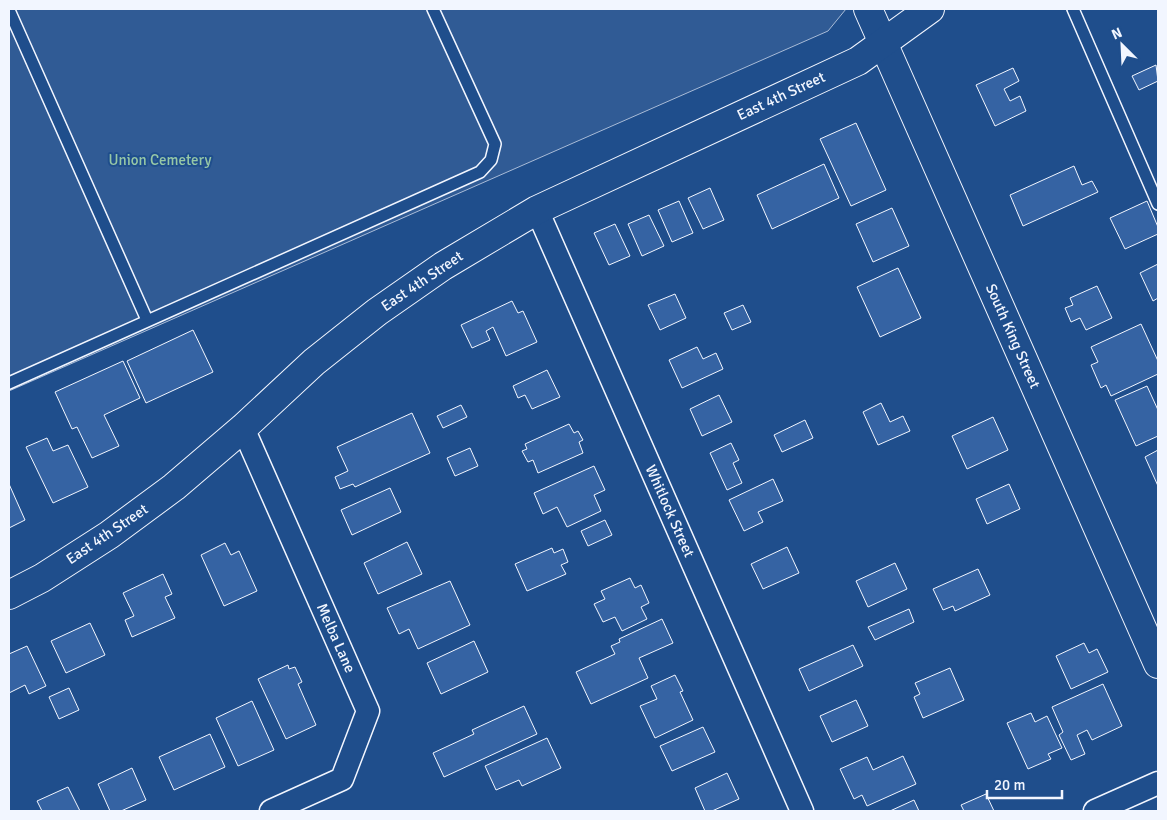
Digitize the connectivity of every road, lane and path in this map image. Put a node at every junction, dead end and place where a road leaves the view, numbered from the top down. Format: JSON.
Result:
{"nodes":[{"id":1,"x":433,"y":9,"type":"edge"},
{"id":2,"x":868,"y":9,"type":"edge"},
{"id":3,"x":930,"y":9,"type":"edge"},
{"id":4,"x":1073,"y":9,"type":"edge"},
{"id":5,"x":9,"y":10,"type":"edge"},
{"id":6,"x":882,"y":42,"type":"junction"},
{"id":7,"x":1158,"y":204,"type":"edge"},
{"id":8,"x":537,"y":210,"type":"junction"},
{"id":9,"x":147,"y":320,"type":"junction"},
{"id":10,"x":9,"y":383,"type":"edge"},
{"id":11,"x":243,"y":428,"type":"junction"},
{"id":12,"x":9,"y":595,"type":"edge"},
{"id":13,"x":1158,"y":664,"type":"edge"},
{"id":14,"x":1158,"y":783,"type":"edge"},
{"id":15,"x":271,"y":811,"type":"edge"},
{"id":16,"x":802,"y":811,"type":"edge"},
{"id":17,"x":1095,"y":811,"type":"edge"}],
"edges":[{"from":1,"to":9,"type":"lane"},
{"from":2,"to":6,"type":"street","name":"South King Street"},
{"from":3,"to":6,"type":"street","name":"East 4th Street"},
{"from":4,"to":7,"type":"lane"},
{"from":5,"to":9,"type":"lane"},
{"from":6,"to":8,"type":"street","name":"East 4th Street"},
{"from":6,"to":13,"type":"street","name":"South King Street"},
{"from":8,"to":11,"type":"street","name":"East 4th Street"},
{"from":8,"to":16,"type":"street","name":"Whitlock Street"},
{"from":9,"to":10,"type":"lane"},
{"from":11,"to":12,"type":"street","name":"East 4th Street"},
{"from":11,"to":15,"type":"street","name":"Melba Lane"},
{"from":14,"to":17,"type":"street"}]}
